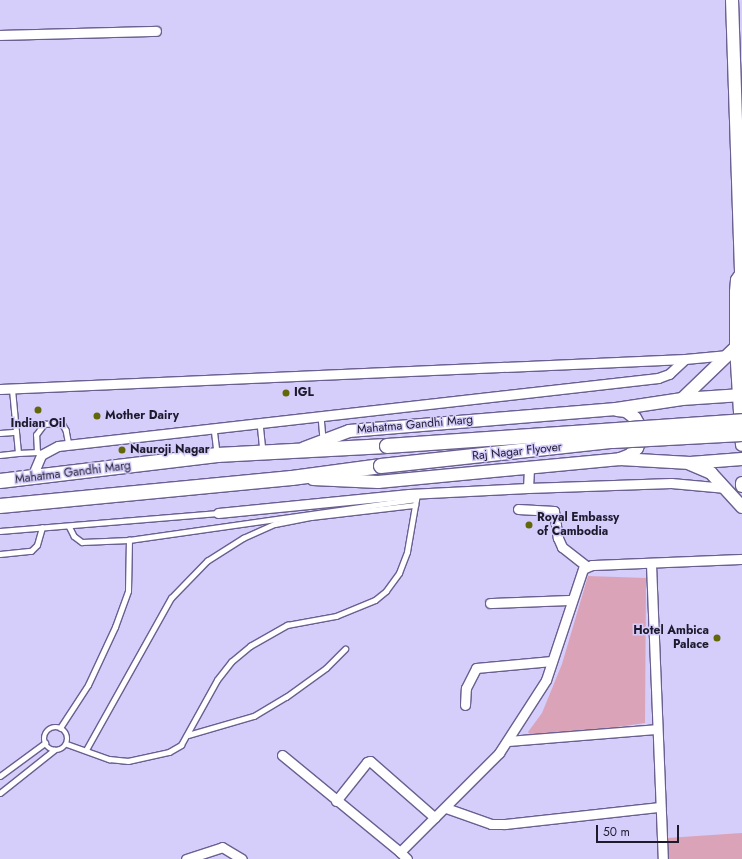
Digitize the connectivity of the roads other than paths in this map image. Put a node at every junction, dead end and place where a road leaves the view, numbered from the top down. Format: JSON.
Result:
{"nodes":[{"id":1,"x":732,"y":0,"type":"edge"},
{"id":2,"x":156,"y":31,"type":"dead end"},
{"id":3,"x":0,"y":35,"type":"edge"},
{"id":4,"x":742,"y":275,"type":"edge"},
{"id":5,"x":732,"y":351,"type":"junction"},
{"id":6,"x":685,"y":359,"type":"junction"},
{"id":7,"x":12,"y":388,"type":"junction"},
{"id":8,"x":0,"y":389,"type":"edge"},
{"id":9,"x":740,"y":395,"type":"edge"},
{"id":10,"x":682,"y":399,"type":"junction"},
{"id":11,"x":616,"y":409,"type":"junction"},
{"id":12,"x":320,"y":415,"type":"junction"},
{"id":13,"x":742,"y":421,"type":"edge"},
{"id":14,"x":260,"y":423,"type":"junction"},
{"id":15,"x":214,"y":428,"type":"junction"},
{"id":16,"x":16,"y":432,"type":"junction"},
{"id":17,"x":0,"y":433,"type":"edge"},
{"id":18,"x":742,"y":434,"type":"edge"},
{"id":19,"x":323,"y":441,"type":"junction"},
{"id":20,"x":69,"y":445,"type":"junction"},
{"id":21,"x":742,"y":445,"type":"edge"},
{"id":22,"x":40,"y":452,"type":"junction"},
{"id":23,"x":18,"y":453,"type":"junction"},
{"id":24,"x":293,"y":453,"type":"junction"},
{"id":25,"x":263,"y":454,"type":"junction"},
{"id":26,"x":0,"y":455,"type":"edge"},
{"id":27,"x":217,"y":455,"type":"junction"},
{"id":28,"x":620,"y":459,"type":"junction"},
{"id":29,"x":742,"y":459,"type":"edge"},
{"id":30,"x":690,"y":464,"type":"junction"},
{"id":31,"x":529,"y":468,"type":"junction"},
{"id":32,"x":292,"y":478,"type":"junction"},
{"id":33,"x":31,"y":479,"type":"junction"},
{"id":34,"x":0,"y":481,"type":"edge"},
{"id":35,"x":528,"y":488,"type":"junction"},
{"id":36,"x":726,"y":488,"type":"junction"},
{"id":37,"x":417,"y":496,"type":"junction"},
{"id":38,"x":415,"y":505,"type":"junction"},
{"id":39,"x":0,"y":506,"type":"edge"},
{"id":40,"x":742,"y":507,"type":"edge"},
{"id":41,"x":518,"y":509,"type":"dead end"},
{"id":42,"x":218,"y":513,"type":"joint"},
{"id":43,"x":69,"y":526,"type":"junction"},
{"id":44,"x":42,"y":528,"type":"junction"},
{"id":45,"x":0,"y":531,"type":"edge"},
{"id":46,"x":129,"y":540,"type":"junction"},
{"id":47,"x":0,"y":554,"type":"edge"},
{"id":48,"x":742,"y":559,"type":"edge"},
{"id":49,"x":652,"y":564,"type":"junction"},
{"id":50,"x":586,"y":566,"type":"junction"},
{"id":51,"x":571,"y":600,"type":"junction"},
{"id":52,"x":490,"y":603,"type":"dead end"},
{"id":53,"x":345,"y":649,"type":"dead end"},
{"id":54,"x":552,"y":661,"type":"junction"},
{"id":55,"x":465,"y":705,"type":"dead end"},
{"id":56,"x":60,"y":728,"type":"junction"},
{"id":57,"x":656,"y":729,"type":"junction"},
{"id":58,"x":188,"y":735,"type":"junction"},
{"id":59,"x":508,"y":741,"type":"junction"},
{"id":60,"x":46,"y":743,"type":"junction"},
{"id":61,"x":67,"y":744,"type":"junction"},
{"id":62,"x":54,"y":750,"type":"junction"},
{"id":63,"x":86,"y":750,"type":"junction"},
{"id":64,"x":282,"y":754,"type":"dead end"},
{"id":65,"x":0,"y":776,"type":"edge"},
{"id":66,"x":0,"y":792,"type":"edge"},
{"id":67,"x":336,"y":801,"type":"junction"},
{"id":68,"x":660,"y":807,"type":"junction"},
{"id":69,"x":446,"y":808,"type":"junction"},
{"id":70,"x":435,"y":818,"type":"junction"},
{"id":71,"x":403,"y":856,"type":"edge"},
{"id":72,"x":186,"y":859,"type":"edge"},
{"id":73,"x":242,"y":859,"type":"edge"},
{"id":74,"x":662,"y":859,"type":"edge"}],
"edges":[{"from":1,"to":4,"type":"street"},
{"from":2,"to":3,"type":"street"},
{"from":4,"to":5,"type":"street"},
{"from":5,"to":6,"type":"street"},
{"from":5,"to":9,"type":"street"},
{"from":5,"to":10,"type":"street"},
{"from":6,"to":7,"type":"street"},
{"from":6,"to":12,"type":"street"},
{"from":7,"to":8,"type":"street"},
{"from":7,"to":16,"type":"lane"},
{"from":9,"to":10,"type":"street","name":"Mahatma Gandhi Marg"},
{"from":9,"to":21,"type":"street"},
{"from":10,"to":11,"type":"street","name":"Mahatma Gandhi Marg"},
{"from":11,"to":19,"type":"street","name":"Mahatma Gandhi Marg"},
{"from":11,"to":28,"type":"street"},
{"from":12,"to":14,"type":"street"},
{"from":12,"to":19,"type":"lane"},
{"from":13,"to":24,"type":"main road","name":"Raj Nagar Flyover","bridge":true},
{"from":14,"to":15,"type":"street"},
{"from":14,"to":25,"type":"lane"},
{"from":15,"to":20,"type":"street"},
{"from":15,"to":27,"type":"lane"},
{"from":16,"to":17,"type":"lane"},
{"from":16,"to":23,"type":"lane"},
{"from":18,"to":32,"type":"main road","name":"Raj Nagar Flyover","bridge":true},
{"from":19,"to":24,"type":"street","name":"Mahatma Gandhi Marg"},
{"from":20,"to":22,"type":"street"},
{"from":20,"to":22,"type":"lane"},
{"from":22,"to":23,"type":"lane"},
{"from":22,"to":33,"type":"street"},
{"from":23,"to":26,"type":"lane"},
{"from":24,"to":25,"type":"main road","name":"Mahatma Gandhi Marg"},
{"from":25,"to":27,"type":"main road","name":"Mahatma Gandhi Marg"},
{"from":27,"to":33,"type":"main road","name":"Mahatma Gandhi Marg"},
{"from":28,"to":30,"type":"street"},
{"from":28,"to":31,"type":"street"},
{"from":29,"to":30,"type":"street"},
{"from":30,"to":36,"type":"street"},
{"from":31,"to":32,"type":"street"},
{"from":31,"to":35,"type":"street"},
{"from":32,"to":39,"type":"main road","name":"Mahatma Gandhi Marg"},
{"from":33,"to":34,"type":"main road","name":"Mahatma Gandhi Marg"},
{"from":35,"to":36,"type":"street"},
{"from":35,"to":37,"type":"street"},
{"from":36,"to":40,"type":"street"},
{"from":37,"to":38,"type":"lane"},
{"from":37,"to":42,"type":"street"},
{"from":37,"to":46,"type":"lane"},
{"from":38,"to":58,"type":"lane"},
{"from":38,"to":63,"type":"lane"},
{"from":41,"to":50,"type":"street"},
{"from":42,"to":43,"type":"lane"},
{"from":43,"to":44,"type":"lane"},
{"from":43,"to":46,"type":"lane"},
{"from":44,"to":45,"type":"lane"},
{"from":44,"to":47,"type":"lane"},
{"from":46,"to":56,"type":"lane"},
{"from":48,"to":49,"type":"street"},
{"from":49,"to":50,"type":"street"},
{"from":49,"to":57,"type":"street"},
{"from":50,"to":51,"type":"street"},
{"from":51,"to":52,"type":"street"},
{"from":51,"to":54,"type":"street"},
{"from":53,"to":58,"type":"lane"},
{"from":54,"to":55,"type":"street"},
{"from":54,"to":59,"type":"street"},
{"from":56,"to":60,"type":"lane"},
{"from":56,"to":61,"type":"lane"},
{"from":57,"to":59,"type":"street"},
{"from":57,"to":68,"type":"street"},
{"from":58,"to":63,"type":"lane"},
{"from":59,"to":69,"type":"street"},
{"from":60,"to":62,"type":"lane"},
{"from":60,"to":65,"type":"lane"},
{"from":61,"to":62,"type":"lane"},
{"from":61,"to":63,"type":"lane"},
{"from":62,"to":66,"type":"lane"},
{"from":64,"to":67,"type":"street"},
{"from":67,"to":70,"type":"street"},
{"from":67,"to":71,"type":"street"},
{"from":68,"to":69,"type":"street"},
{"from":68,"to":74,"type":"street"},
{"from":69,"to":70,"type":"street"},
{"from":70,"to":71,"type":"street"},
{"from":72,"to":73,"type":"street"}]}
